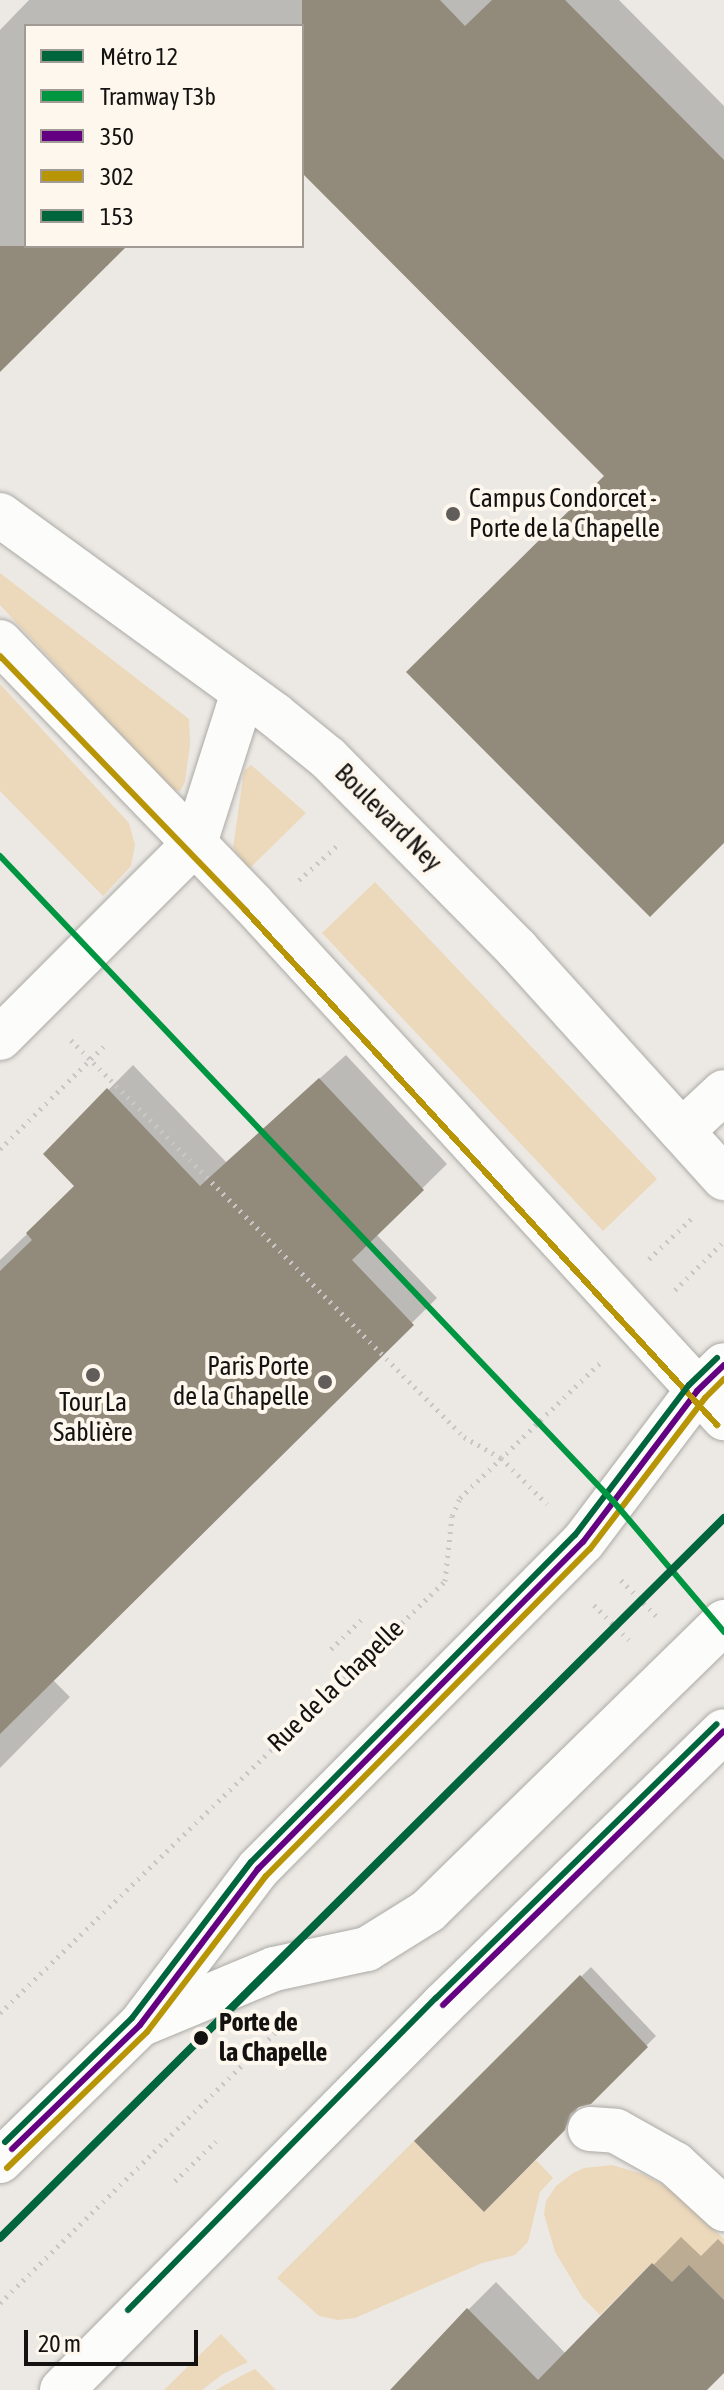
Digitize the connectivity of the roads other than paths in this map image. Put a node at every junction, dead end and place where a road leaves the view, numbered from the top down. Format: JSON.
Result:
{"nodes":[{"id":1,"x":0,"y":515,"type":"edge"},
{"id":2,"x":0,"y":642,"type":"edge"},
{"id":3,"x":243,"y":693,"type":"junction"},
{"id":4,"x":195,"y":843,"type":"junction"},
{"id":5,"x":15,"y":1023,"type":"edge"},
{"id":6,"x":724,"y":1092,"type":"edge"},
{"id":7,"x":682,"y":1131,"type":"junction"},
{"id":8,"x":724,"y":1178,"type":"edge"},
{"id":9,"x":715,"y":1391,"type":"edge"},
{"id":10,"x":724,"y":1622,"type":"edge"},
{"id":11,"x":724,"y":1731,"type":"edge"},
{"id":12,"x":140,"y":2025,"type":"junction"},
{"id":13,"x":590,"y":2129,"type":"dead end"},
{"id":14,"x":0,"y":2161,"type":"edge"},
{"id":15,"x":724,"y":2209,"type":"edge"},
{"id":16,"x":62,"y":2390,"type":"edge"}],
"edges":[{"from":1,"to":3,"type":"main road","name":"Boulevard Ney"},
{"from":2,"to":4,"type":"main road"},
{"from":3,"to":4,"type":"main road"},
{"from":3,"to":7,"type":"main road","name":"Boulevard Ney"},
{"from":4,"to":5,"type":"main road"},
{"from":4,"to":9,"type":"main road"},
{"from":6,"to":7,"type":"main road"},
{"from":7,"to":8,"type":"main road","name":"Boulevard Ney"},
{"from":9,"to":12,"type":"main road"},
{"from":10,"to":12,"type":"main road"},
{"from":11,"to":16,"type":"main road"},
{"from":12,"to":14,"type":"main road"},
{"from":13,"to":15,"type":"main road"}]}
